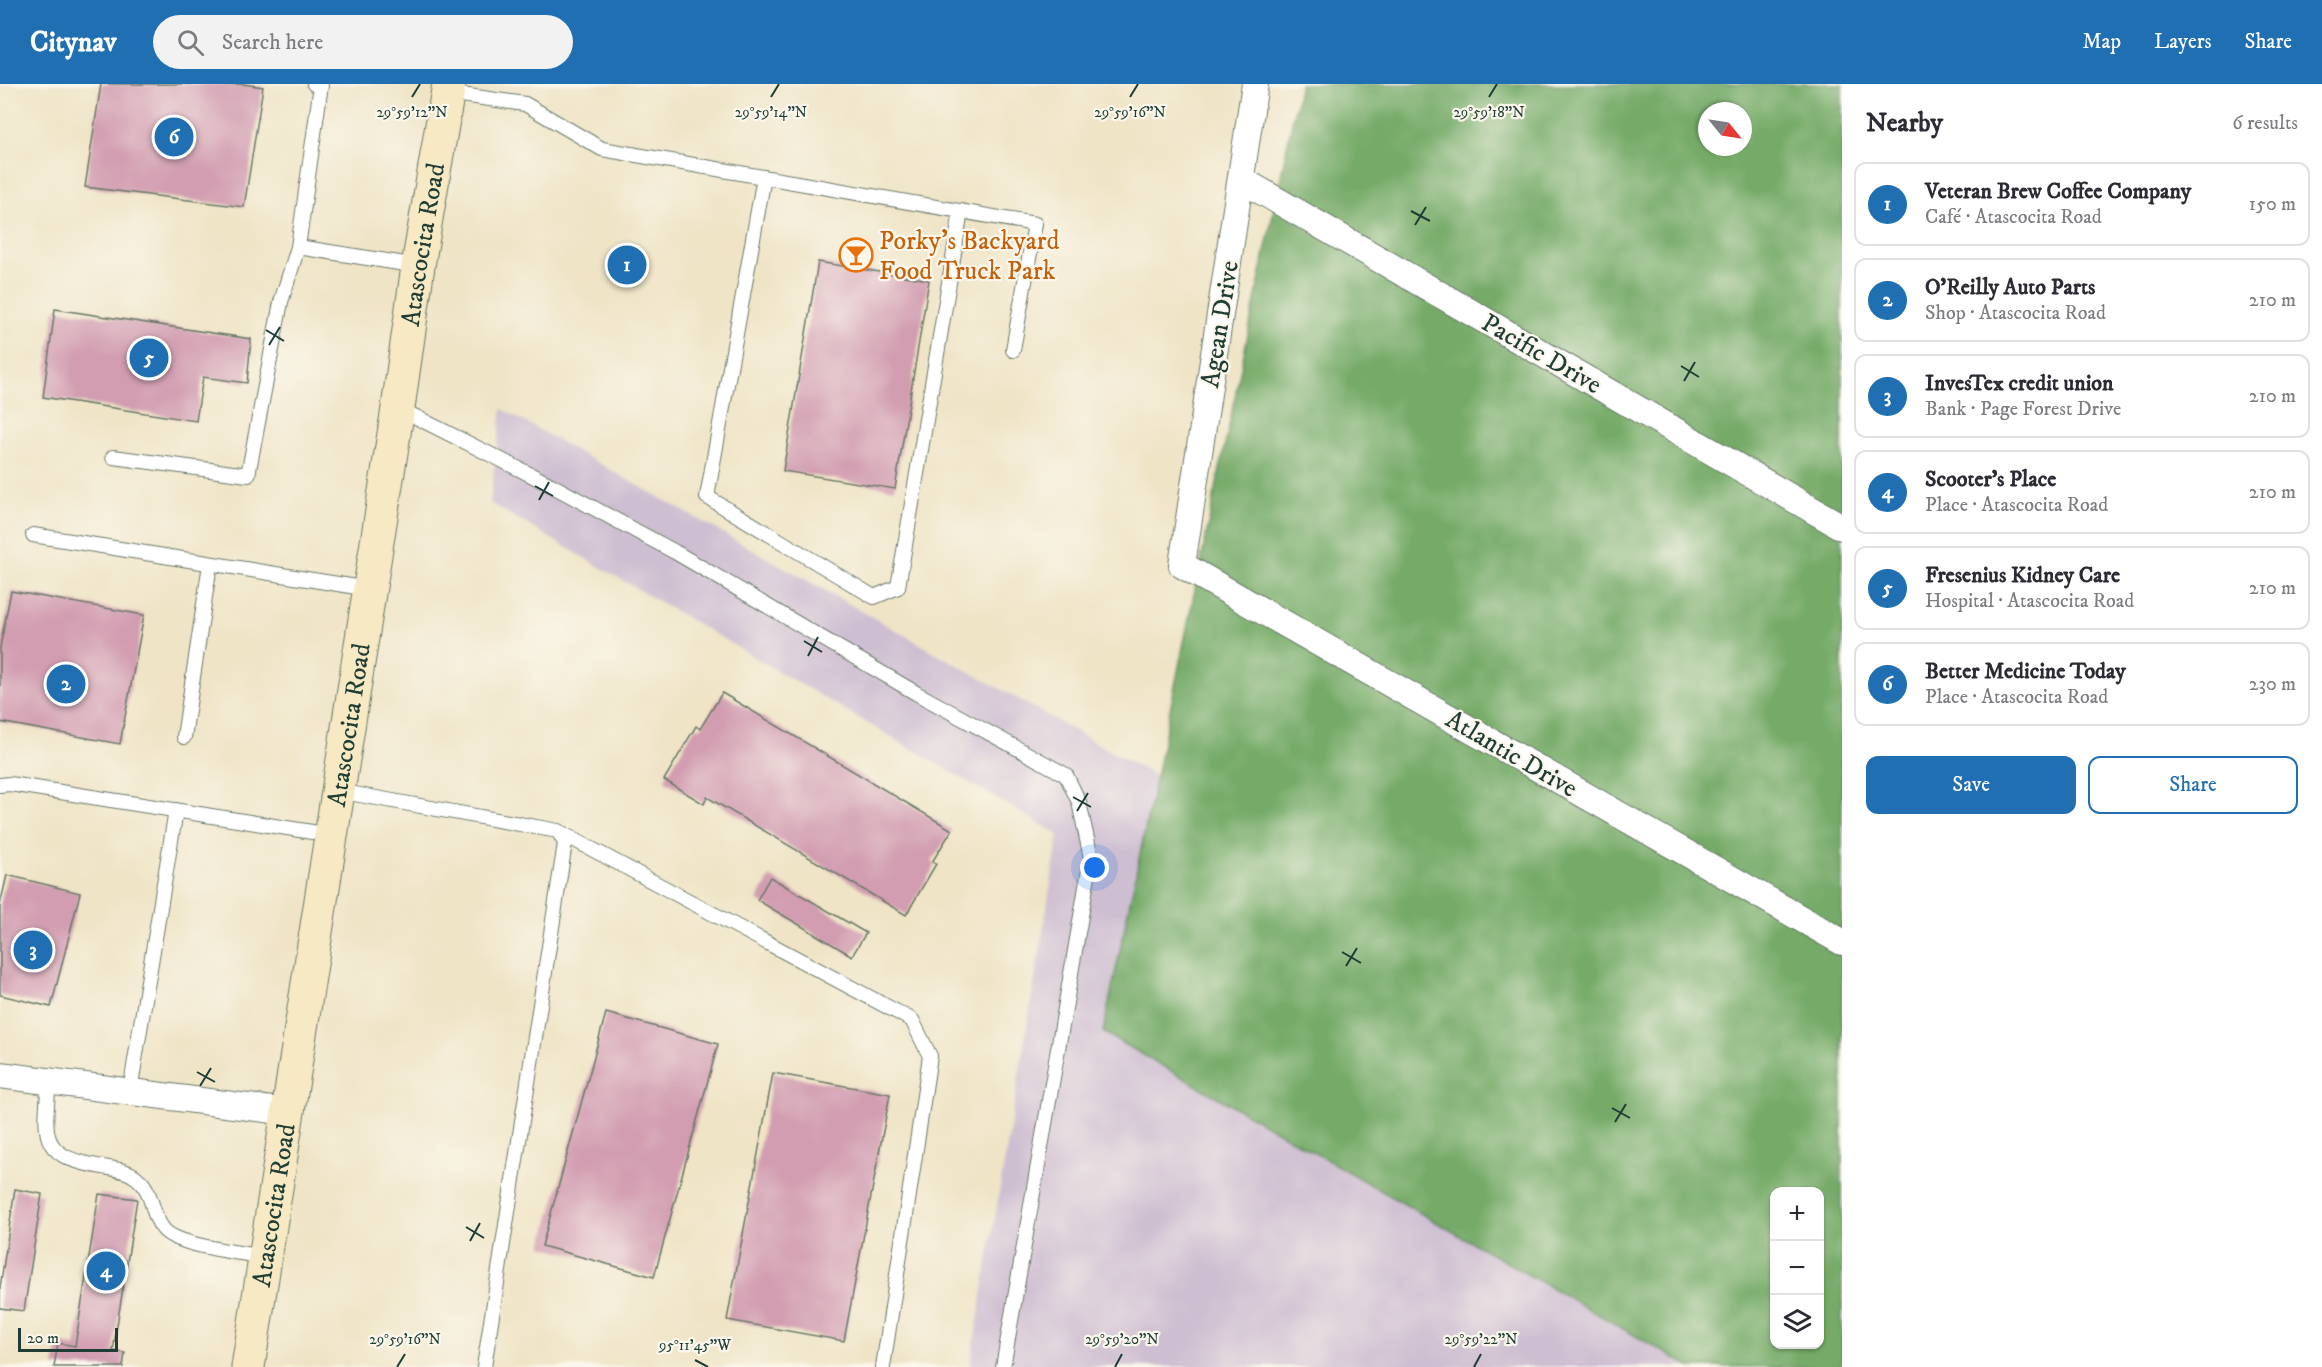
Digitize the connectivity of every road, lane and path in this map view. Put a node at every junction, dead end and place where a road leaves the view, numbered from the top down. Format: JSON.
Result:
{"nodes":[{"id":1,"x":314,"y":84,"type":"edge"},
{"id":2,"x":1256,"y":84,"type":"edge"},
{"id":3,"x":448,"y":89,"type":"edge"},
{"id":4,"x":764,"y":177,"type":"junction"},
{"id":5,"x":1242,"y":180,"type":"junction"},
{"id":6,"x":961,"y":211,"type":"junction"},
{"id":7,"x":298,"y":248,"type":"junction"},
{"id":8,"x":418,"y":266,"type":"junction"},
{"id":9,"x":1013,"y":350,"type":"dead end"},
{"id":10,"x":398,"y":408,"type":"junction"},
{"id":11,"x":113,"y":457,"type":"dead end"},
{"id":12,"x":1842,"y":527,"type":"edge"},
{"id":13,"x":33,"y":535,"type":"dead end"},
{"id":14,"x":210,"y":564,"type":"junction"},
{"id":15,"x":1182,"y":565,"type":"joint"},
{"id":16,"x":369,"y":589,"type":"junction"},
{"id":17,"x":184,"y":737,"type":"dead end"},
{"id":18,"x":0,"y":785,"type":"edge"},
{"id":19,"x":338,"y":791,"type":"junction"},
{"id":20,"x":176,"y":810,"type":"junction"},
{"id":21,"x":558,"y":831,"type":"junction"},
{"id":22,"x":331,"y":835,"type":"junction"},
{"id":23,"x":1842,"y":942,"type":"edge"},
{"id":24,"x":0,"y":1075,"type":"edge"},
{"id":25,"x":49,"y":1081,"type":"junction"},
{"id":26,"x":130,"y":1091,"type":"junction"},
{"id":27,"x":288,"y":1112,"type":"junction"},
{"id":28,"x":265,"y":1257,"type":"junction"},
{"id":29,"x":248,"y":1367,"type":"edge"},
{"id":30,"x":484,"y":1367,"type":"edge"},
{"id":31,"x":883,"y":1367,"type":"edge"},
{"id":32,"x":1003,"y":1367,"type":"edge"}],
"edges":[{"from":1,"to":7,"type":"lane"},
{"from":2,"to":5,"type":"street","name":"Agean Drive"},
{"from":3,"to":4,"type":"lane"},
{"from":3,"to":8,"type":"main road","name":"Atascocita Road"},
{"from":4,"to":6,"type":"lane"},
{"from":4,"to":6,"type":"lane"},
{"from":5,"to":12,"type":"street","name":"Pacific Drive"},
{"from":5,"to":15,"type":"street","name":"Agean Drive"},
{"from":6,"to":9,"type":"lane"},
{"from":7,"to":8,"type":"lane"},
{"from":7,"to":11,"type":"lane"},
{"from":8,"to":10,"type":"main road","name":"Atascocita Road"},
{"from":10,"to":16,"type":"main road","name":"Atascocita Road"},
{"from":10,"to":32,"type":"lane"},
{"from":13,"to":14,"type":"lane"},
{"from":14,"to":16,"type":"lane"},
{"from":14,"to":17,"type":"lane"},
{"from":15,"to":23,"type":"street","name":"Atlantic Drive"},
{"from":16,"to":19,"type":"main road","name":"Atascocita Road"},
{"from":18,"to":20,"type":"lane"},
{"from":19,"to":21,"type":"lane"},
{"from":19,"to":22,"type":"main road","name":"Atascocita Road"},
{"from":20,"to":22,"type":"lane"},
{"from":20,"to":26,"type":"lane"},
{"from":21,"to":30,"type":"lane"},
{"from":21,"to":31,"type":"lane"},
{"from":22,"to":27,"type":"main road","name":"Atascocita Road"},
{"from":24,"to":25,"type":"street"},
{"from":25,"to":26,"type":"street"},
{"from":25,"to":28,"type":"lane"},
{"from":26,"to":27,"type":"street"},
{"from":27,"to":28,"type":"main road","name":"Atascocita Road"},
{"from":28,"to":29,"type":"main road","name":"Atascocita Road"}]}
